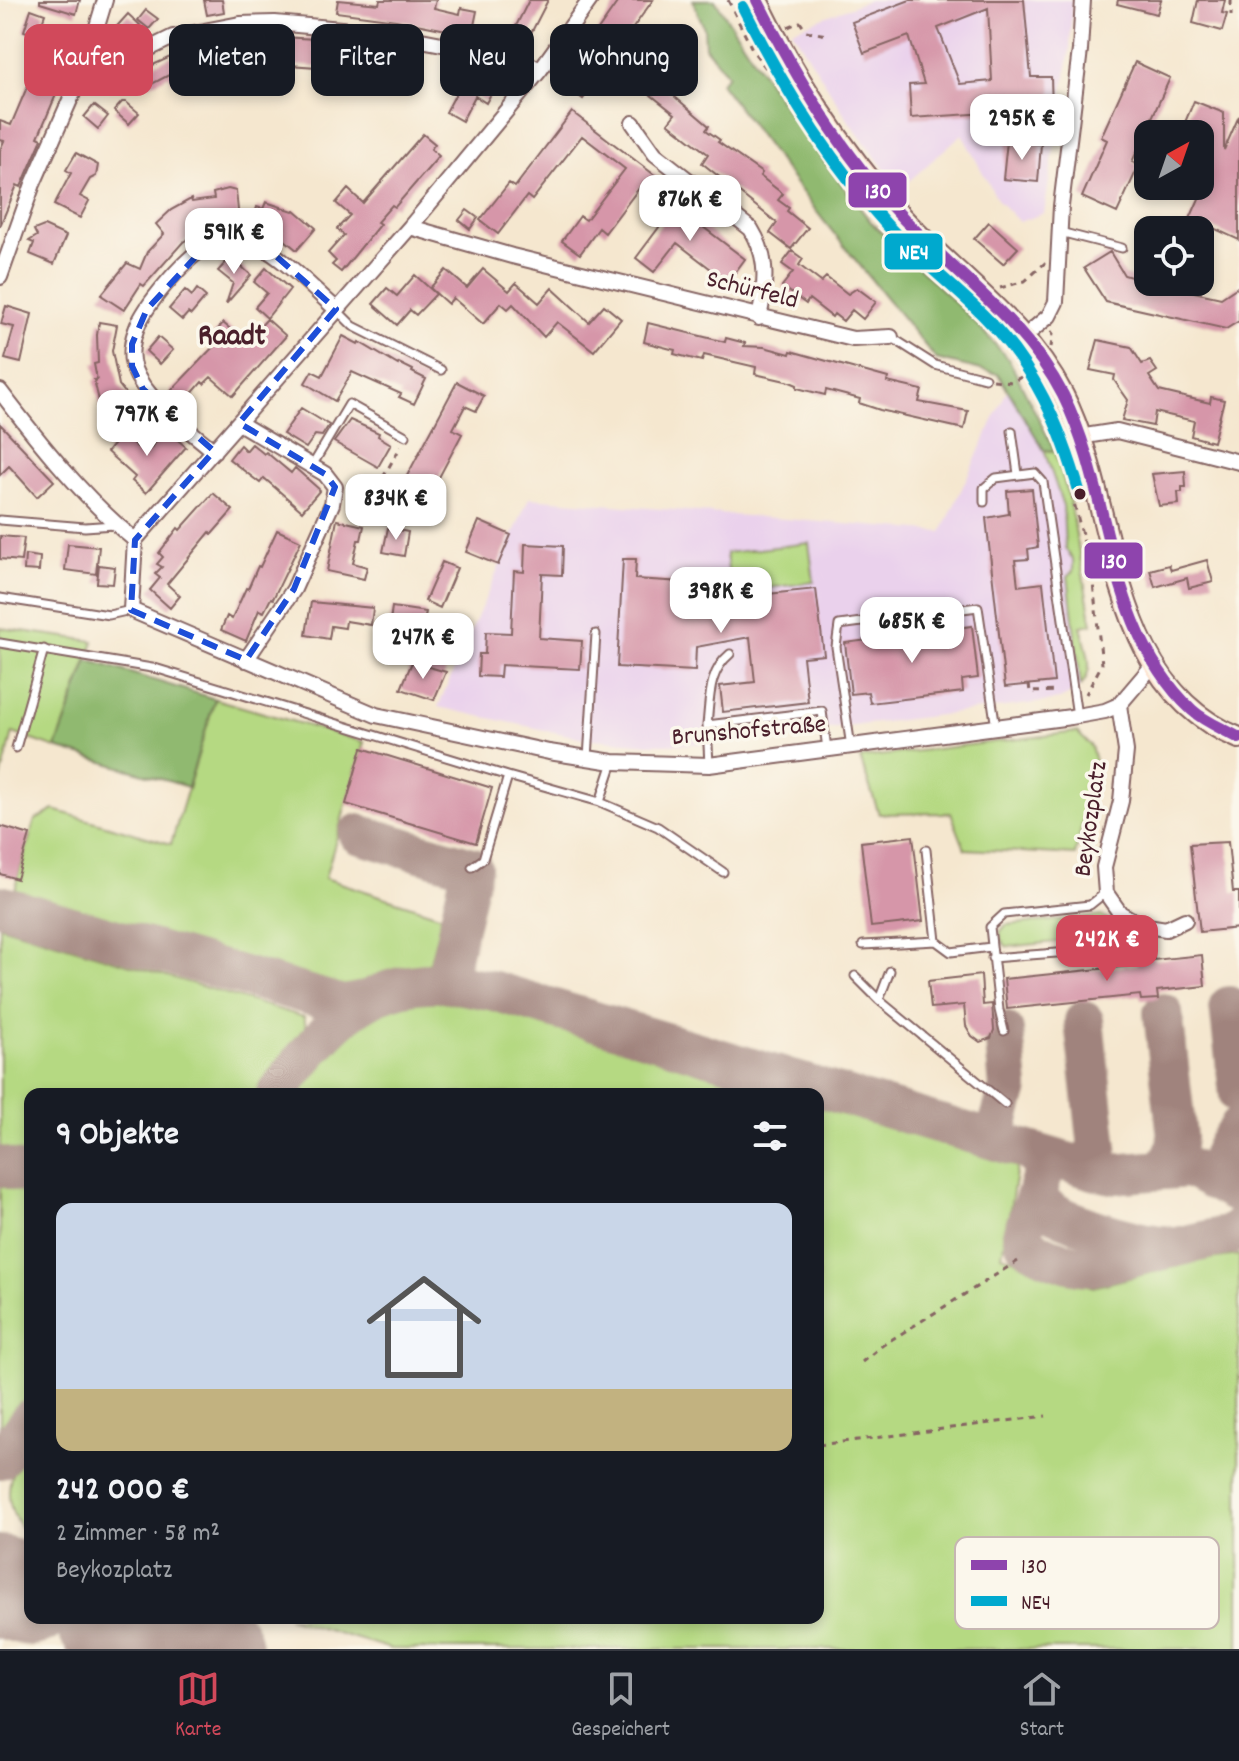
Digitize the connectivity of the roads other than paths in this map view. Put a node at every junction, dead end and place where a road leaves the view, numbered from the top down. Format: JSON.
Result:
{"nodes":[{"id":1,"x":105,"y":0,"type":"edge"},
{"id":2,"x":590,"y":0,"type":"edge"},
{"id":3,"x":757,"y":0,"type":"edge"},
{"id":4,"x":1083,"y":0,"type":"edge"},
{"id":5,"x":98,"y":24,"type":"edge"},
{"id":6,"x":153,"y":47,"type":"edge"},
{"id":7,"x":540,"y":70,"type":"junction"},
{"id":8,"x":72,"y":96,"type":"edge"},
{"id":9,"x":633,"y":123,"type":"dead end"},
{"id":10,"x":410,"y":227,"type":"junction"},
{"id":11,"x":1060,"y":232,"type":"junction"},
{"id":12,"x":1122,"y":248,"type":"dead end"},
{"id":13,"x":0,"y":277,"type":"edge"},
{"id":14,"x":336,"y":309,"type":"junction"},
{"id":15,"x":759,"y":318,"type":"junction"},
{"id":16,"x":891,"y":337,"type":"joint"},
{"id":17,"x":1024,"y":337,"type":"junction"},
{"id":18,"x":441,"y":370,"type":"dead end"},
{"id":19,"x":985,"y":378,"type":"road end"},
{"id":20,"x":0,"y":391,"type":"edge"},
{"id":21,"x":239,"y":423,"type":"junction"},
{"id":22,"x":1012,"y":431,"type":"dead end"},
{"id":23,"x":406,"y":436,"type":"road end"},
{"id":24,"x":1079,"y":437,"type":"junction"},
{"id":25,"x":214,"y":451,"type":"junction"},
{"id":26,"x":1239,"y":462,"type":"edge"},
{"id":27,"x":312,"y":466,"type":"junction"},
{"id":28,"x":1018,"y":474,"type":"junction"},
{"id":29,"x":984,"y":502,"type":"dead end"},
{"id":30,"x":0,"y":520,"type":"edge"},
{"id":31,"x":116,"y":525,"type":"junction"},
{"id":32,"x":135,"y":540,"type":"junction"},
{"id":33,"x":0,"y":598,"type":"edge"},
{"id":34,"x":131,"y":610,"type":"junction"},
{"id":35,"x":596,"y":634,"type":"dead end"},
{"id":36,"x":0,"y":643,"type":"edge"},
{"id":37,"x":44,"y":649,"type":"junction"},
{"id":38,"x":730,"y":654,"type":"dead end"},
{"id":39,"x":246,"y":660,"type":"junction"},
{"id":40,"x":1153,"y":665,"type":"junction"},
{"id":41,"x":1119,"y":705,"type":"junction"},
{"id":42,"x":1077,"y":716,"type":"junction"},
{"id":43,"x":707,"y":725,"type":"junction"},
{"id":44,"x":996,"y":728,"type":"junction"},
{"id":45,"x":1239,"y":738,"type":"edge"},
{"id":46,"x":852,"y":747,"type":"junction"},
{"id":47,"x":16,"y":748,"type":"dead end"},
{"id":48,"x":827,"y":750,"type":"junction"},
{"id":49,"x":588,"y":758,"type":"junction"},
{"id":50,"x":613,"y":762,"type":"junction"},
{"id":51,"x":709,"y":765,"type":"junction"},
{"id":52,"x":508,"y":776,"type":"junction"},
{"id":53,"x":600,"y":802,"type":"junction"},
{"id":54,"x":926,"y":850,"type":"dead end"},
{"id":55,"x":472,"y":867,"type":"dead end"},
{"id":56,"x":723,"y":872,"type":"dead end"},
{"id":57,"x":1106,"y":893,"type":"junction"},
{"id":58,"x":1185,"y":920,"type":"dead end"},
{"id":59,"x":1141,"y":925,"type":"junction"},
{"id":60,"x":936,"y":941,"type":"junction"},
{"id":61,"x":863,"y":945,"type":"dead end"},
{"id":62,"x":991,"y":947,"type":"junction"},
{"id":63,"x":992,"y":958,"type":"junction"},
{"id":64,"x":890,"y":971,"type":"dead end"},
{"id":65,"x":855,"y":976,"type":"dead end"},
{"id":66,"x":879,"y":1000,"type":"junction"},
{"id":67,"x":1004,"y":1031,"type":"dead end"},
{"id":68,"x":1005,"y":1104,"type":"dead end"}],
"edges":[{"from":1,"to":5,"type":"street"},
{"from":2,"to":7,"type":"street"},
{"from":3,"to":17,"type":"main road"},
{"from":4,"to":11,"type":"street"},
{"from":6,"to":7,"type":"street"},
{"from":7,"to":10,"type":"street"},
{"from":8,"to":13,"type":"street"},
{"from":9,"to":15,"type":"street"},
{"from":10,"to":14,"type":"street"},
{"from":10,"to":15,"type":"street","name":"Schürfeld"},
{"from":11,"to":12,"type":"lane"},
{"from":11,"to":17,"type":"street"},
{"from":14,"to":18,"type":"lane"},
{"from":14,"to":21,"type":"street"},
{"from":14,"to":25,"type":"street"},
{"from":15,"to":16,"type":"street","name":"Schürfeld"},
{"from":16,"to":19,"type":"lane","name":"Schürfeld"},
{"from":17,"to":24,"type":"main road"},
{"from":20,"to":31,"type":"street"},
{"from":21,"to":25,"type":"street"},
{"from":21,"to":27,"type":"street"},
{"from":22,"to":28,"type":"lane"},
{"from":23,"to":27,"type":"lane"},
{"from":24,"to":26,"type":"street"},
{"from":24,"to":40,"type":"main road"},
{"from":25,"to":32,"type":"street"},
{"from":27,"to":39,"type":"street"},
{"from":28,"to":29,"type":"lane"},
{"from":28,"to":42,"type":"lane"},
{"from":30,"to":31,"type":"lane"},
{"from":31,"to":32,"type":"street"},
{"from":32,"to":34,"type":"street"},
{"from":33,"to":34,"type":"lane","name":"Brunshofstraße"},
{"from":34,"to":39,"type":"street","name":"Brunshofstraße"},
{"from":35,"to":49,"type":"lane"},
{"from":36,"to":37,"type":"lane"},
{"from":37,"to":47,"type":"lane"},
{"from":37,"to":52,"type":"lane"},
{"from":38,"to":43,"type":"lane"},
{"from":39,"to":49,"type":"street","name":"Brunshofstraße"},
{"from":40,"to":41,"type":"street"},
{"from":40,"to":45,"type":"main road"},
{"from":41,"to":42,"type":"street","name":"Brunshofstraße"},
{"from":41,"to":57,"type":"street","name":"Beykozplatz"},
{"from":42,"to":44,"type":"street","name":"Brunshofstraße"},
{"from":43,"to":48,"type":"lane"},
{"from":43,"to":51,"type":"lane"},
{"from":44,"to":46,"type":"street","name":"Brunshofstraße"},
{"from":44,"to":46,"type":"lane"},
{"from":46,"to":48,"type":"street","name":"Brunshofstraße"},
{"from":48,"to":51,"type":"street","name":"Brunshofstraße"},
{"from":49,"to":50,"type":"street","name":"Brunshofstraße"},
{"from":50,"to":51,"type":"street","name":"Brunshofstraße"},
{"from":50,"to":53,"type":"lane"},
{"from":52,"to":53,"type":"lane"},
{"from":52,"to":55,"type":"lane"},
{"from":53,"to":56,"type":"lane"},
{"from":54,"to":60,"type":"lane"},
{"from":57,"to":59,"type":"street","name":"Beykozplatz"},
{"from":57,"to":62,"type":"lane"},
{"from":58,"to":59,"type":"street"},
{"from":59,"to":63,"type":"lane"},
{"from":60,"to":61,"type":"lane"},
{"from":60,"to":62,"type":"lane"},
{"from":62,"to":63,"type":"lane"},
{"from":63,"to":67,"type":"lane"},
{"from":64,"to":66,"type":"lane"},
{"from":65,"to":66,"type":"lane"},
{"from":66,"to":68,"type":"lane"}]}
